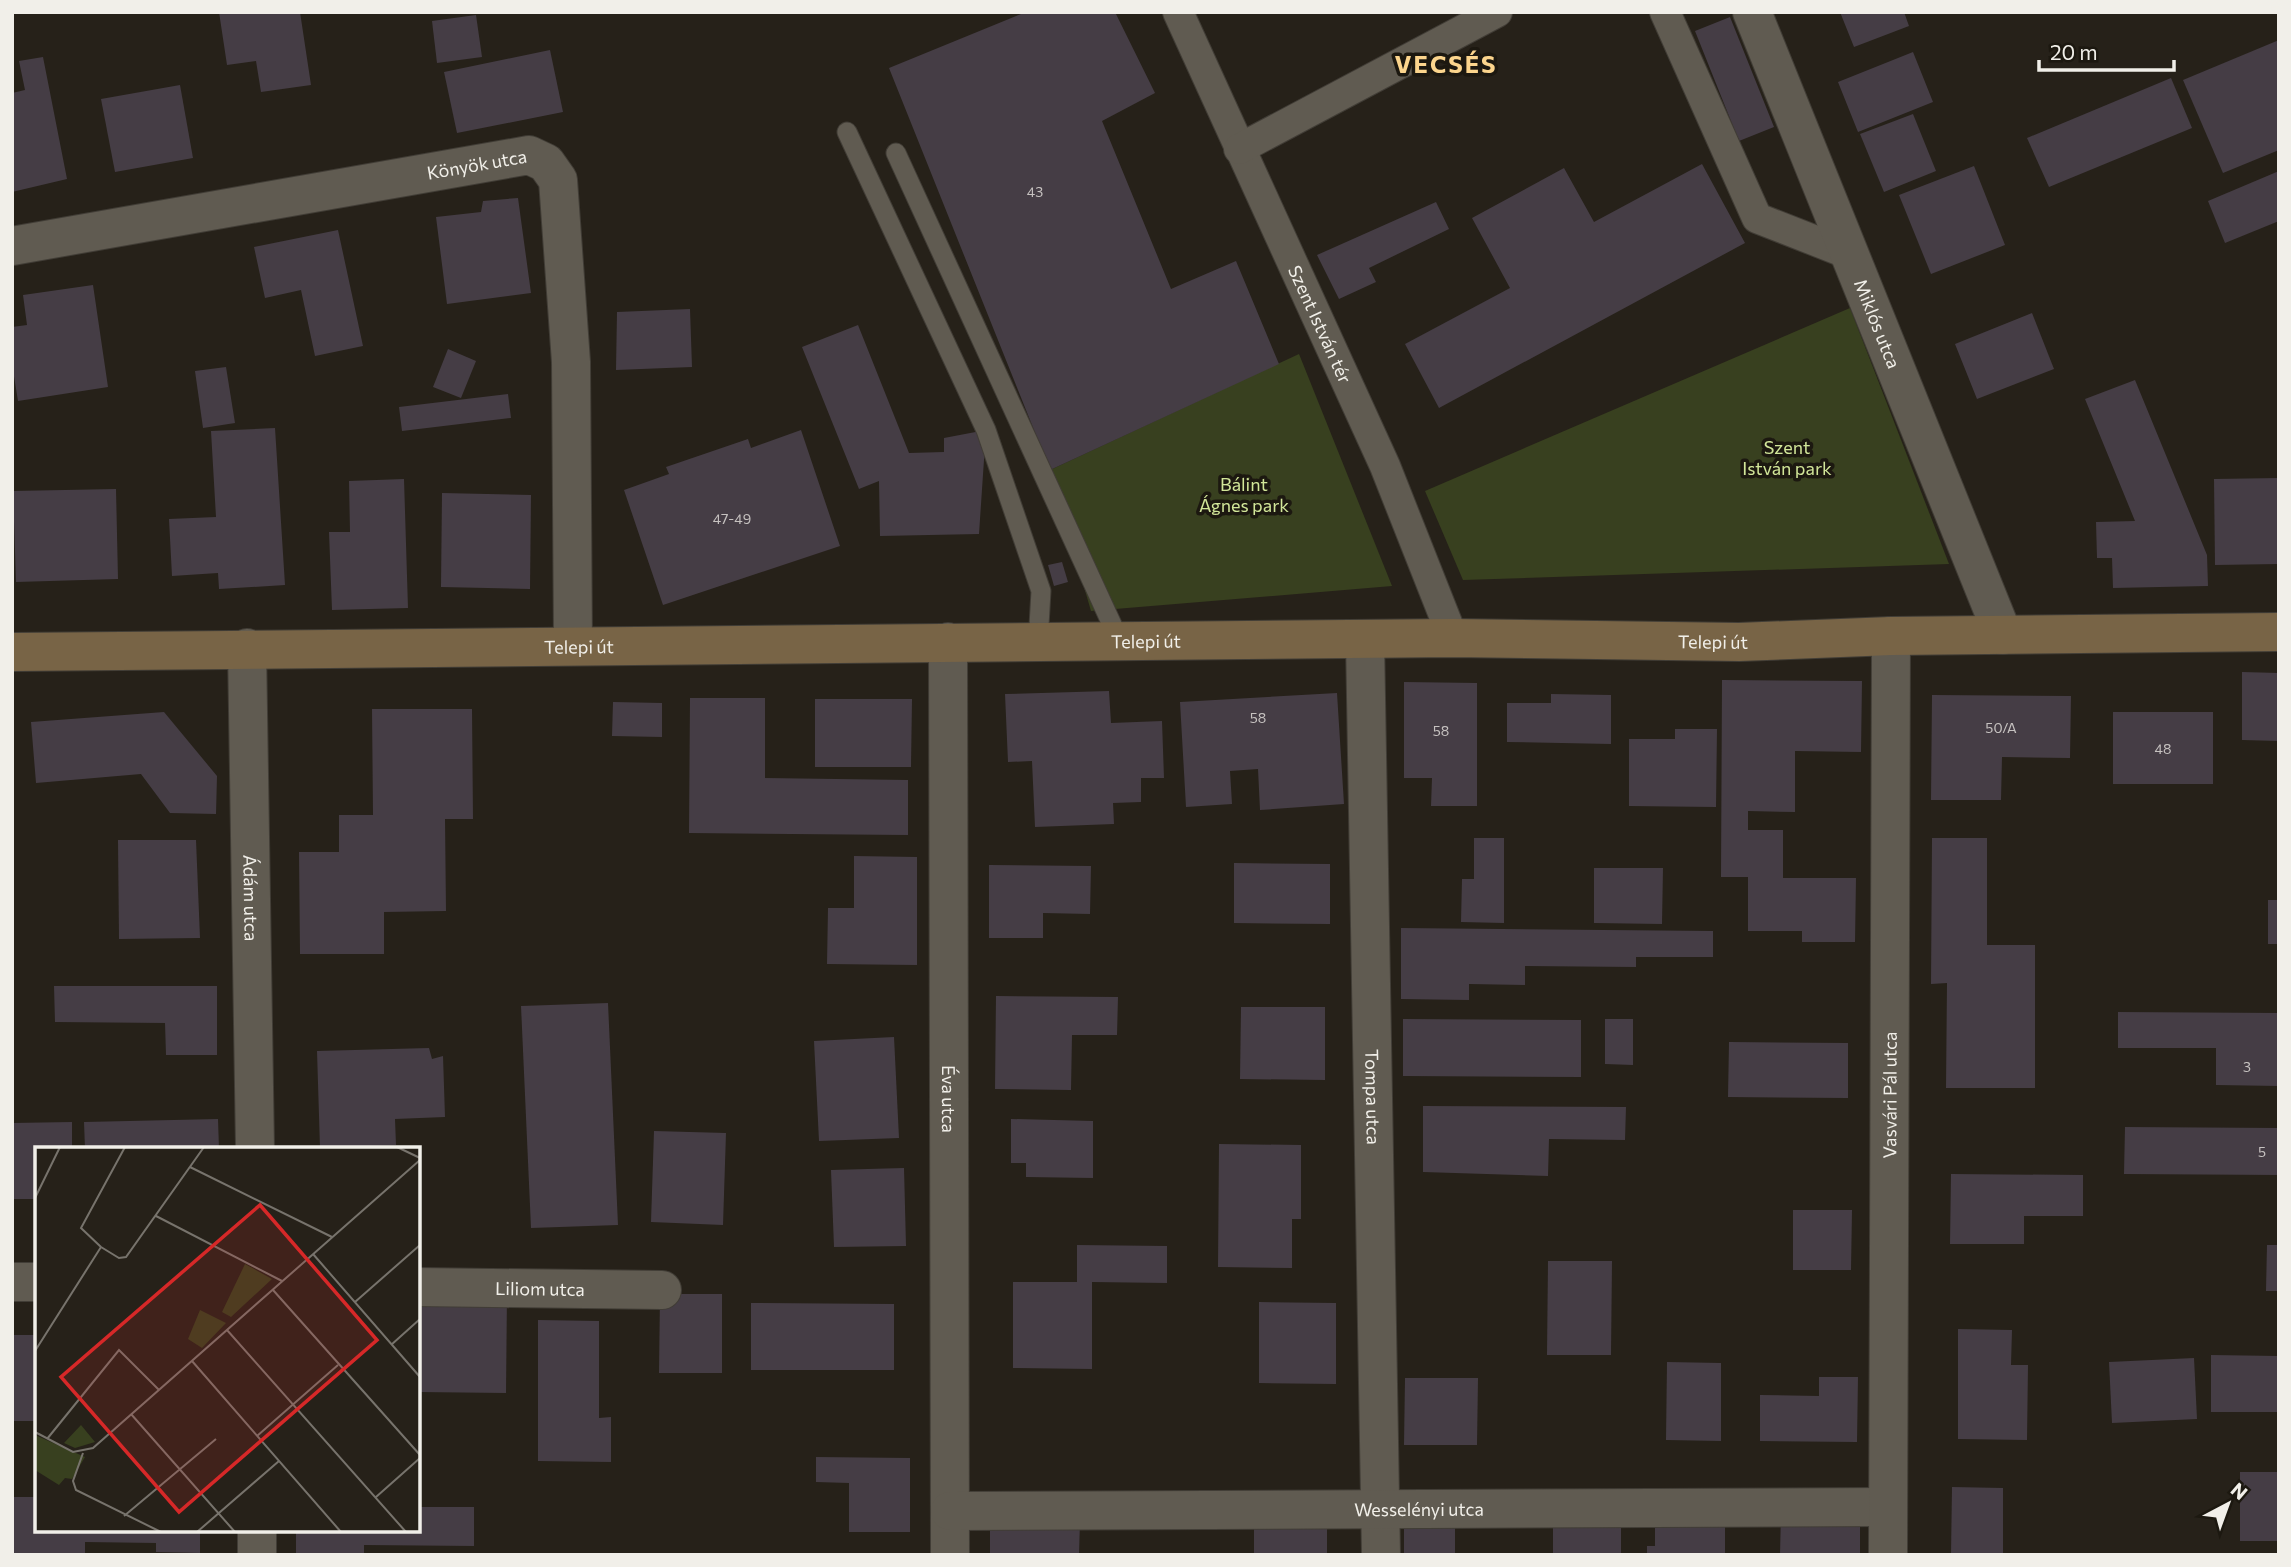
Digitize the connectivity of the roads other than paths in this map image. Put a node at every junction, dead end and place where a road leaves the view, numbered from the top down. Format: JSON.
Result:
{"nodes":[{"id":1,"x":1178,"y":12,"type":"edge"},
{"id":2,"x":1497,"y":12,"type":"edge"},
{"id":3,"x":1665,"y":12,"type":"edge"},
{"id":4,"x":1752,"y":12,"type":"edge"},
{"id":5,"x":847,"y":132,"type":"dead end"},
{"id":6,"x":1239,"y":149,"type":"junction"},
{"id":7,"x":896,"y":153,"type":"dead end"},
{"id":8,"x":12,"y":246,"type":"edge"},
{"id":9,"x":1849,"y":254,"type":"junction"},
{"id":10,"x":2279,"y":632,"type":"edge"},
{"id":11,"x":2003,"y":635,"type":"junction"},
{"id":12,"x":1891,"y":636,"type":"junction"},
{"id":13,"x":1453,"y":638,"type":"junction"},
{"id":14,"x":1365,"y":640,"type":"junction"},
{"id":15,"x":948,"y":642,"type":"junction"},
{"id":16,"x":1120,"y":642,"type":"junction"},
{"id":17,"x":1038,"y":643,"type":"junction"},
{"id":18,"x":573,"y":645,"type":"junction"},
{"id":19,"x":247,"y":648,"type":"junction"},
{"id":20,"x":12,"y":652,"type":"edge"},
{"id":21,"x":255,"y":1147,"type":"edge"},
{"id":22,"x":12,"y":1282,"type":"edge"},
{"id":23,"x":35,"y":1282,"type":"edge"},
{"id":24,"x":420,"y":1287,"type":"edge"},
{"id":25,"x":662,"y":1290,"type":"dead end"},
{"id":26,"x":1887,"y":1507,"type":"junction"},
{"id":27,"x":1381,"y":1510,"type":"junction"},
{"id":28,"x":950,"y":1511,"type":"junction"},
{"id":29,"x":257,"y":1532,"type":"edge"},
{"id":30,"x":257,"y":1555,"type":"edge"},
{"id":31,"x":950,"y":1555,"type":"edge"},
{"id":32,"x":1381,"y":1555,"type":"edge"},
{"id":33,"x":1888,"y":1555,"type":"edge"}],
"edges":[{"from":1,"to":6,"type":"street","name":"Szent István tér"},
{"from":2,"to":6,"type":"street"},
{"from":3,"to":9,"type":"street"},
{"from":4,"to":9,"type":"street","name":"Miklós utca"},
{"from":5,"to":17,"type":"lane"},
{"from":6,"to":13,"type":"street","name":"Szent István tér"},
{"from":7,"to":16,"type":"lane"},
{"from":8,"to":18,"type":"street","name":"Könyök utca"},
{"from":9,"to":11,"type":"street","name":"Miklós utca"},
{"from":10,"to":11,"type":"main road","name":"Telepi út"},
{"from":11,"to":12,"type":"main road","name":"Telepi út"},
{"from":12,"to":13,"type":"main road","name":"Telepi út"},
{"from":12,"to":26,"type":"street","name":"Vasvári Pál utca"},
{"from":13,"to":14,"type":"main road","name":"Telepi út"},
{"from":14,"to":16,"type":"main road","name":"Telepi út"},
{"from":14,"to":27,"type":"street","name":"Tompa utca"},
{"from":15,"to":17,"type":"main road","name":"Telepi út"},
{"from":15,"to":18,"type":"main road","name":"Telepi út"},
{"from":15,"to":28,"type":"street","name":"Éva utca"},
{"from":16,"to":17,"type":"main road","name":"Telepi út"},
{"from":18,"to":19,"type":"main road","name":"Telepi út"},
{"from":19,"to":20,"type":"main road","name":"Telepi út"},
{"from":19,"to":21,"type":"street","name":"Ádám utca"},
{"from":22,"to":23,"type":"street"},
{"from":24,"to":25,"type":"street","name":"Liliom utca"},
{"from":26,"to":27,"type":"street","name":"Wesselényi utca"},
{"from":26,"to":33,"type":"street","name":"Vasvári Pál utca"},
{"from":27,"to":28,"type":"street","name":"Wesselényi utca"},
{"from":27,"to":32,"type":"street","name":"Tompa utca"},
{"from":28,"to":31,"type":"street","name":"Éva utca"},
{"from":29,"to":30,"type":"street"}]}
